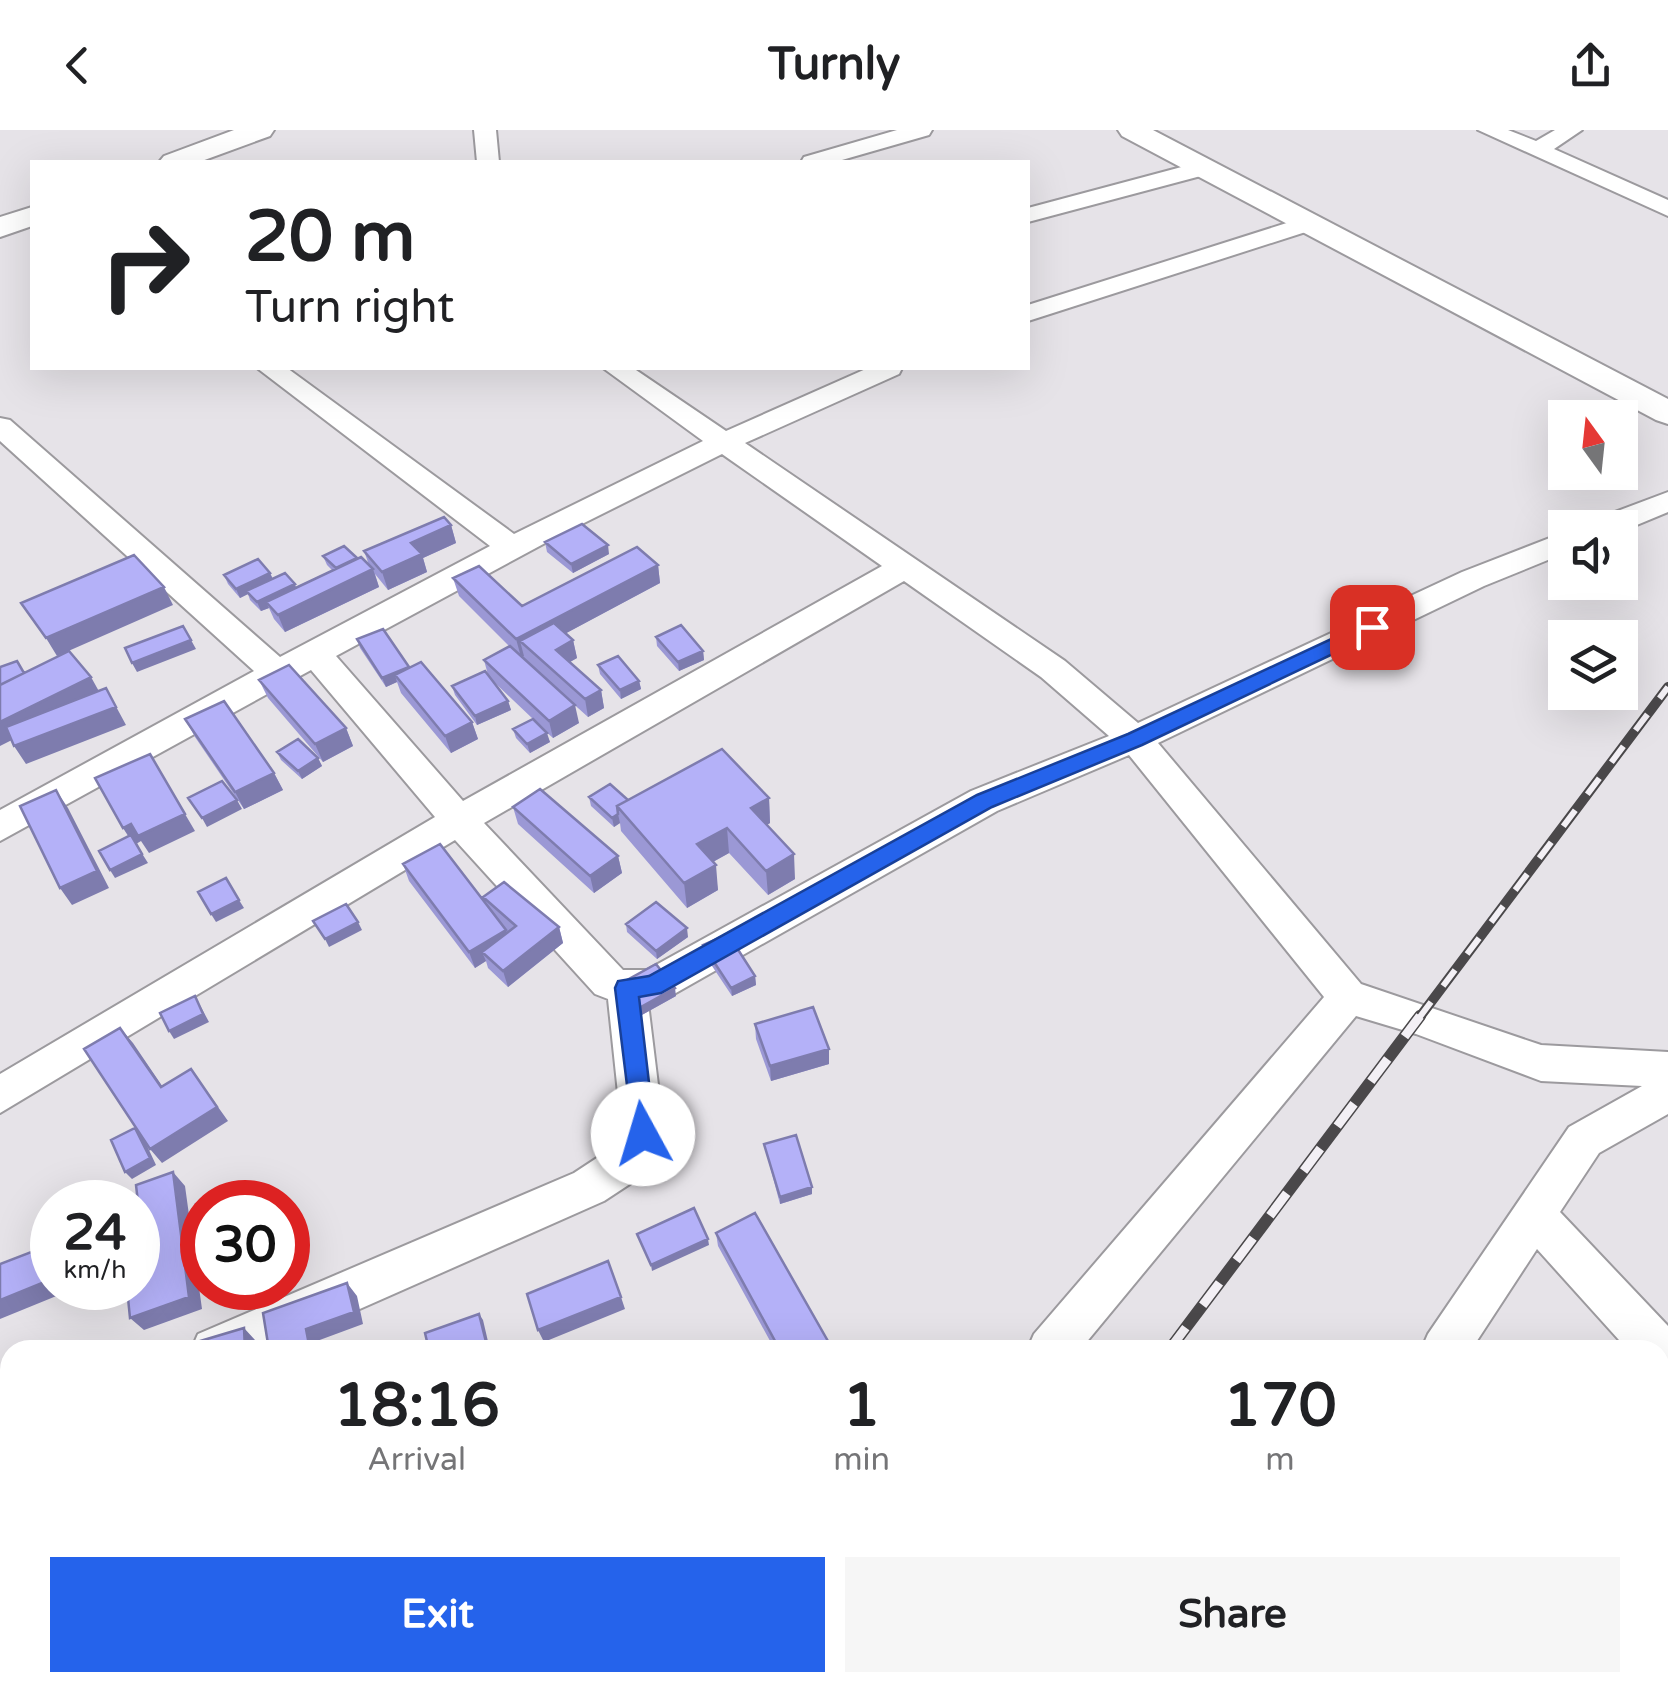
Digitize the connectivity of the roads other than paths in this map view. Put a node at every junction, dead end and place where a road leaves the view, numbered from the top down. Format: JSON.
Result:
{"nodes":[{"id":1,"x":260,"y":130,"type":"edge"},
{"id":2,"x":486,"y":130,"type":"edge"},
{"id":3,"x":922,"y":130,"type":"edge"},
{"id":4,"x":1489,"y":130,"type":"edge"},
{"id":5,"x":1572,"y":130,"type":"edge"},
{"id":6,"x":1148,"y":133,"type":"edge"},
{"id":7,"x":1537,"y":150,"type":"junction"},
{"id":8,"x":179,"y":160,"type":"edge"},
{"id":9,"x":488,"y":160,"type":"edge"},
{"id":10,"x":819,"y":160,"type":"edge"},
{"id":11,"x":1204,"y":168,"type":"junction"},
{"id":12,"x":1668,"y":209,"type":"edge"},
{"id":13,"x":1030,"y":214,"type":"edge"},
{"id":14,"x":30,"y":217,"type":"edge"},
{"id":15,"x":1309,"y":223,"type":"junction"},
{"id":16,"x":0,"y":228,"type":"edge"},
{"id":17,"x":1030,"y":313,"type":"edge"},
{"id":18,"x":273,"y":370,"type":"edge"},
{"id":19,"x":619,"y":370,"type":"edge"},
{"id":20,"x":883,"y":370,"type":"edge"},
{"id":21,"x":1668,"y":412,"type":"edge"},
{"id":22,"x":0,"y":426,"type":"edge"},
{"id":23,"x":721,"y":440,"type":"junction"},
{"id":24,"x":1668,"y":502,"type":"edge"},
{"id":25,"x":1638,"y":514,"type":"edge"},
{"id":26,"x":512,"y":547,"type":"junction"},
{"id":27,"x":1548,"y":549,"type":"edge"},
{"id":28,"x":905,"y":567,"type":"junction"},
{"id":29,"x":315,"y":653,"type":"junction"},
{"id":30,"x":278,"y":674,"type":"junction"},
{"id":31,"x":1135,"y":740,"type":"junction"},
{"id":32,"x":459,"y":820,"type":"junction"},
{"id":33,"x":0,"y":827,"type":"edge"},
{"id":34,"x":626,"y":988,"type":"junction"},
{"id":35,"x":1348,"y":997,"type":"junction"},
{"id":36,"x":1668,"y":1070,"type":"edge"},
{"id":37,"x":1668,"y":1093,"type":"edge"},
{"id":38,"x":0,"y":1095,"type":"edge"},
{"id":39,"x":1534,"y":1214,"type":"junction"},
{"id":40,"x":237,"y":1340,"type":"edge"},
{"id":41,"x":1058,"y":1340,"type":"edge"},
{"id":42,"x":1451,"y":1340,"type":"edge"},
{"id":43,"x":1650,"y":1340,"type":"edge"}],
"edges":[{"from":1,"to":8,"type":"street"},
{"from":2,"to":9,"type":"street"},
{"from":3,"to":10,"type":"street"},
{"from":4,"to":7,"type":"street"},
{"from":5,"to":7,"type":"street"},
{"from":6,"to":11,"type":"street"},
{"from":7,"to":12,"type":"street"},
{"from":11,"to":13,"type":"street"},
{"from":11,"to":15,"type":"street"},
{"from":14,"to":16,"type":"street"},
{"from":15,"to":17,"type":"street"},
{"from":15,"to":21,"type":"street"},
{"from":18,"to":26,"type":"street"},
{"from":19,"to":23,"type":"street"},
{"from":20,"to":23,"type":"street"},
{"from":22,"to":30,"type":"street"},
{"from":23,"to":26,"type":"street"},
{"from":23,"to":28,"type":"street"},
{"from":24,"to":25,"type":"street"},
{"from":26,"to":29,"type":"street"},
{"from":27,"to":31,"type":"street"},
{"from":28,"to":31,"type":"street"},
{"from":28,"to":32,"type":"street"},
{"from":29,"to":30,"type":"street"},
{"from":29,"to":32,"type":"street"},
{"from":30,"to":33,"type":"street"},
{"from":31,"to":34,"type":"street"},
{"from":31,"to":35,"type":"street"},
{"from":32,"to":34,"type":"street"},
{"from":32,"to":38,"type":"street"},
{"from":34,"to":40,"type":"street"},
{"from":35,"to":36,"type":"street"},
{"from":35,"to":41,"type":"street"},
{"from":37,"to":39,"type":"street"},
{"from":39,"to":42,"type":"street"},
{"from":39,"to":43,"type":"street"}]}
